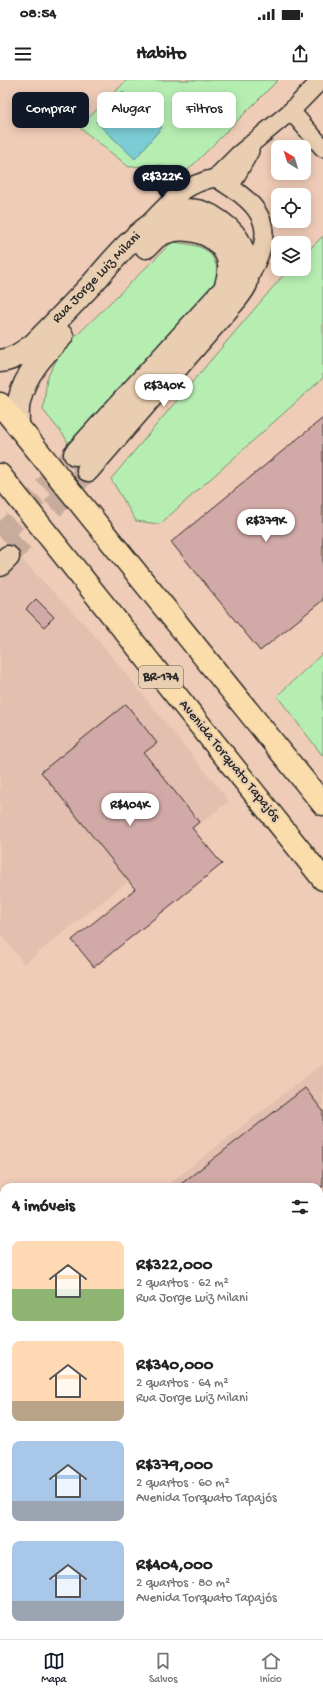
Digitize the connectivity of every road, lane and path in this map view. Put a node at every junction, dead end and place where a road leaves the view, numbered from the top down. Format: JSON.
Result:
{"nodes":[{"id":1,"x":321,"y":80,"type":"edge"},
{"id":2,"x":291,"y":111,"type":"junction"},
{"id":3,"x":255,"y":141,"type":"junction"},
{"id":4,"x":323,"y":148,"type":"edge"},
{"id":5,"x":215,"y":178,"type":"junction"},
{"id":6,"x":230,"y":188,"type":"junction"},
{"id":7,"x":140,"y":232,"type":"junction"},
{"id":8,"x":246,"y":284,"type":"junction"},
{"id":9,"x":0,"y":361,"type":"edge"},
{"id":10,"x":0,"y":404,"type":"edge"},
{"id":11,"x":18,"y":426,"type":"junction"},
{"id":12,"x":0,"y":475,"type":"edge"},
{"id":13,"x":323,"y":804,"type":"edge"},
{"id":14,"x":323,"y":879,"type":"edge"}],
"edges":[{"from":1,"to":2,"type":"street"},
{"from":2,"to":3,"type":"street"},
{"from":2,"to":4,"type":"street"},
{"from":3,"to":5,"type":"street"},
{"from":3,"to":6,"type":"street"},
{"from":5,"to":6,"type":"street"},
{"from":5,"to":7,"type":"street"},
{"from":6,"to":8,"type":"street"},
{"from":7,"to":8,"type":"street","name":"Rua Jorge Luiz Milani"},
{"from":7,"to":9,"type":"street","name":"Rua Jorge Luiz Milani"},
{"from":8,"to":11,"type":"street","name":"Rua Jorge Luiz Milani"},
{"from":10,"to":11,"type":"highway"},
{"from":11,"to":13,"type":"highway"},
{"from":12,"to":14,"type":"highway","name":"Avenida Torquato Tapajós","number":"BR-174"}]}
